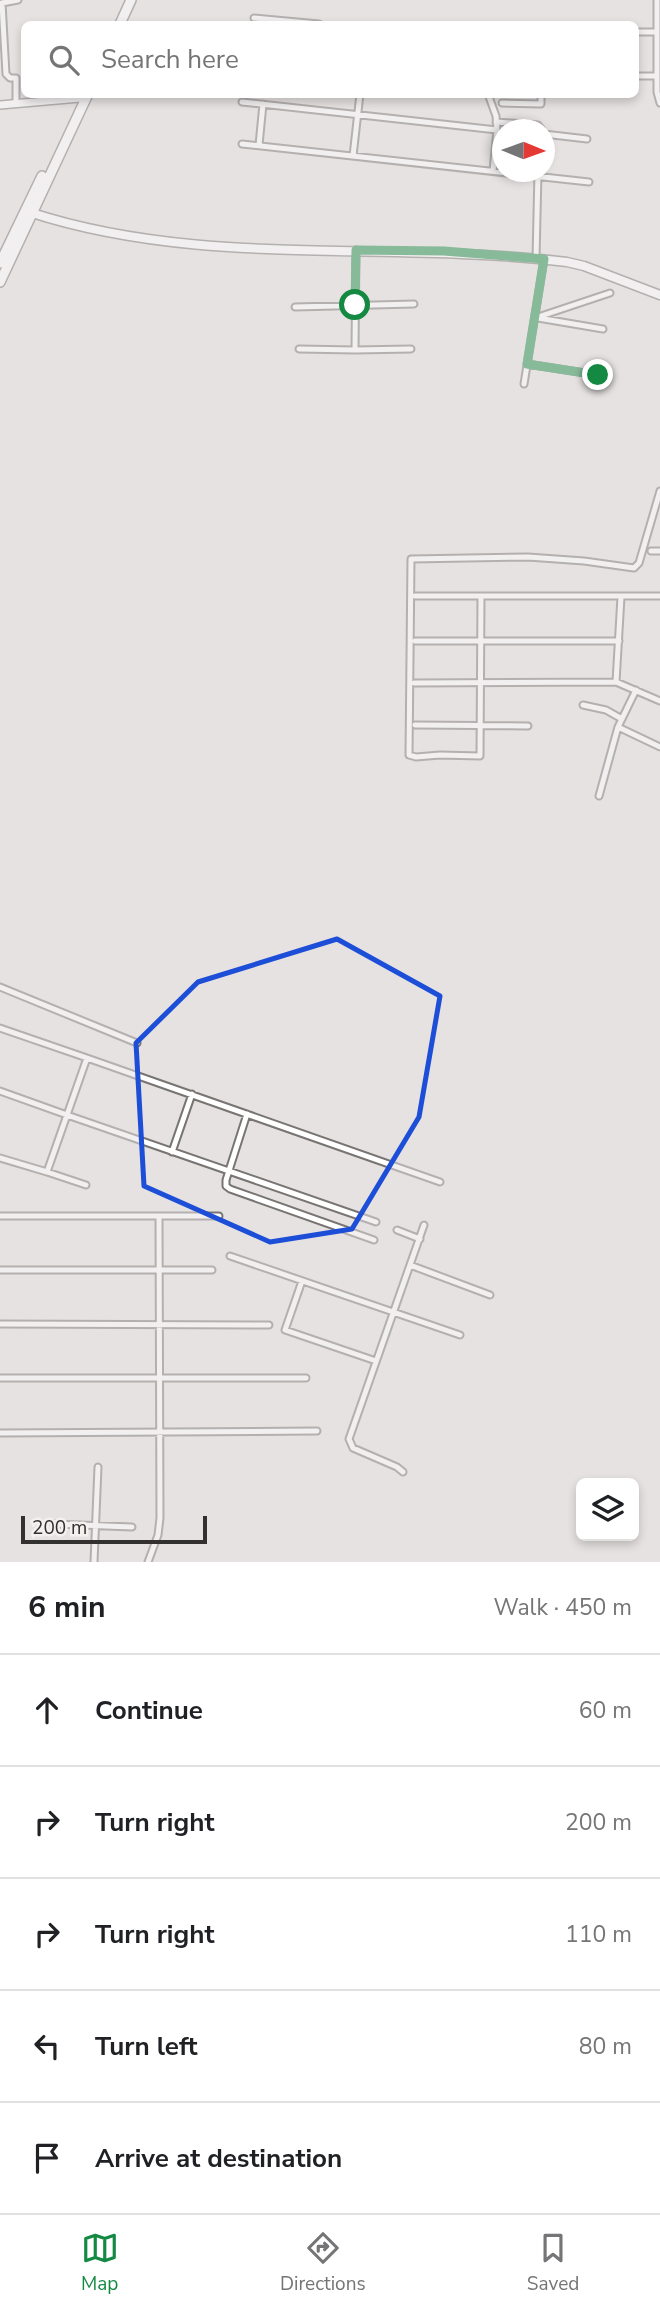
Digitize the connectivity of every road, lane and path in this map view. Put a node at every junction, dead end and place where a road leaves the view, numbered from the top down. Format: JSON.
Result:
{"nodes":[{"id":1,"x":18,"y":0,"type":"edge"},
{"id":2,"x":125,"y":0,"type":"edge"},
{"id":3,"x":131,"y":0,"type":"edge"},
{"id":4,"x":657,"y":0,"type":"edge"},
{"id":5,"x":254,"y":18,"type":"dead end"},
{"id":6,"x":115,"y":21,"type":"edge"},
{"id":7,"x":121,"y":21,"type":"edge"},
{"id":8,"x":286,"y":21,"type":"edge"},
{"id":9,"x":639,"y":32,"type":"edge"},
{"id":10,"x":657,"y":32,"type":"junction"},
{"id":11,"x":639,"y":76,"type":"edge"},
{"id":12,"x":657,"y":76,"type":"junction"},
{"id":13,"x":58,"y":98,"type":"edge"},
{"id":14,"x":82,"y":98,"type":"edge"},
{"id":15,"x":360,"y":98,"type":"edge"},
{"id":16,"x":489,"y":98,"type":"edge"},
{"id":17,"x":541,"y":98,"type":"edge"},
{"id":18,"x":242,"y":102,"type":"dead end"},
{"id":19,"x":16,"y":103,"type":"junction"},
{"id":20,"x":502,"y":103,"type":"dead end"},
{"id":21,"x":660,"y":103,"type":"edge"},
{"id":22,"x":0,"y":104,"type":"edge"},
{"id":23,"x":263,"y":104,"type":"junction"},
{"id":24,"x":358,"y":114,"type":"junction"},
{"id":25,"x":495,"y":119,"type":"edge"},
{"id":26,"x":492,"y":129,"type":"edge"},
{"id":27,"x":555,"y":135,"type":"edge"},
{"id":28,"x":587,"y":139,"type":"dead end"},
{"id":29,"x":242,"y":144,"type":"dead end"},
{"id":30,"x":259,"y":145,"type":"junction"},
{"id":31,"x":353,"y":156,"type":"junction"},
{"id":32,"x":492,"y":171,"type":"edge"},
{"id":33,"x":555,"y":177,"type":"edge"},
{"id":34,"x":538,"y":182,"type":"edge"},
{"id":35,"x":589,"y":182,"type":"dead end"},
{"id":36,"x":29,"y":212,"type":"junction"},
{"id":37,"x":356,"y":250,"type":"junction"},
{"id":38,"x":540,"y":259,"type":"junction"},
{"id":39,"x":0,"y":263,"type":"edge"},
{"id":40,"x":0,"y":282,"type":"edge"},
{"id":41,"x":610,"y":293,"type":"dead end"},
{"id":42,"x":660,"y":295,"type":"edge"},
{"id":43,"x":414,"y":304,"type":"dead end"},
{"id":44,"x":355,"y":305,"type":"junction"},
{"id":45,"x":295,"y":307,"type":"dead end"},
{"id":46,"x":535,"y":318,"type":"junction"},
{"id":47,"x":603,"y":329,"type":"dead end"},
{"id":48,"x":299,"y":349,"type":"dead end"},
{"id":49,"x":411,"y":349,"type":"dead end"},
{"id":50,"x":355,"y":350,"type":"junction"},
{"id":51,"x":527,"y":364,"type":"junction"},
{"id":52,"x":598,"y":375,"type":"dead end"},
{"id":53,"x":524,"y":384,"type":"dead end"},
{"id":54,"x":660,"y":491,"type":"edge"},
{"id":55,"x":651,"y":551,"type":"dead end"},
{"id":56,"x":660,"y":551,"type":"edge"},
{"id":57,"x":415,"y":596,"type":"dead end"},
{"id":58,"x":660,"y":596,"type":"edge"},
{"id":59,"x":481,"y":597,"type":"junction"},
{"id":60,"x":621,"y":597,"type":"junction"},
{"id":61,"x":619,"y":640,"type":"junction"},
{"id":62,"x":415,"y":641,"type":"dead end"},
{"id":63,"x":480,"y":641,"type":"junction"},
{"id":64,"x":480,"y":682,"type":"junction"},
{"id":65,"x":616,"y":682,"type":"junction"},
{"id":66,"x":414,"y":683,"type":"dead end"},
{"id":67,"x":636,"y":690,"type":"junction"},
{"id":68,"x":660,"y":701,"type":"edge"},
{"id":69,"x":583,"y":705,"type":"dead end"},
{"id":70,"x":622,"y":719,"type":"junction"},
{"id":71,"x":415,"y":724,"type":"dead end"},
{"id":72,"x":480,"y":725,"type":"junction"},
{"id":73,"x":528,"y":726,"type":"dead end"},
{"id":74,"x":618,"y":727,"type":"junction"},
{"id":75,"x":660,"y":747,"type":"edge"},
{"id":76,"x":599,"y":796,"type":"dead end"},
{"id":77,"x":0,"y":987,"type":"edge"},
{"id":78,"x":0,"y":1028,"type":"edge"},
{"id":79,"x":137,"y":1044,"type":"dead end"},
{"id":80,"x":87,"y":1058,"type":"junction"},
{"id":81,"x":0,"y":1091,"type":"edge"},
{"id":82,"x":192,"y":1094,"type":"junction"},
{"id":83,"x":247,"y":1114,"type":"junction"},
{"id":84,"x":67,"y":1115,"type":"junction"},
{"id":85,"x":172,"y":1152,"type":"junction"},
{"id":86,"x":0,"y":1157,"type":"edge"},
{"id":87,"x":47,"y":1172,"type":"junction"},
{"id":88,"x":228,"y":1172,"type":"junction"},
{"id":89,"x":440,"y":1182,"type":"dead end"},
{"id":90,"x":86,"y":1185,"type":"dead end"},
{"id":91,"x":0,"y":1216,"type":"edge"},
{"id":92,"x":159,"y":1216,"type":"junction"},
{"id":93,"x":219,"y":1216,"type":"dead end"},
{"id":94,"x":376,"y":1223,"type":"dead end"},
{"id":95,"x":424,"y":1225,"type":"dead end"},
{"id":96,"x":397,"y":1230,"type":"dead end"},
{"id":97,"x":420,"y":1239,"type":"junction"},
{"id":98,"x":374,"y":1240,"type":"dead end"},
{"id":99,"x":230,"y":1256,"type":"dead end"},
{"id":100,"x":410,"y":1265,"type":"junction"},
{"id":101,"x":0,"y":1270,"type":"edge"},
{"id":102,"x":159,"y":1270,"type":"junction"},
{"id":103,"x":212,"y":1270,"type":"dead end"},
{"id":104,"x":302,"y":1281,"type":"junction"},
{"id":105,"x":490,"y":1295,"type":"dead end"},
{"id":106,"x":392,"y":1313,"type":"junction"},
{"id":107,"x":0,"y":1324,"type":"edge"},
{"id":108,"x":159,"y":1324,"type":"junction"},
{"id":109,"x":269,"y":1325,"type":"dead end"},
{"id":110,"x":460,"y":1335,"type":"dead end"},
{"id":111,"x":376,"y":1361,"type":"junction"},
{"id":112,"x":0,"y":1378,"type":"edge"},
{"id":113,"x":160,"y":1378,"type":"junction"},
{"id":114,"x":306,"y":1378,"type":"dead end"},
{"id":115,"x":317,"y":1431,"type":"dead end"},
{"id":116,"x":160,"y":1432,"type":"junction"},
{"id":117,"x":0,"y":1433,"type":"edge"},
{"id":118,"x":98,"y":1468,"type":"dead end"},
{"id":119,"x":403,"y":1472,"type":"dead end"},
{"id":120,"x":54,"y":1524,"type":"dead end"},
{"id":121,"x":96,"y":1525,"type":"junction"},
{"id":122,"x":132,"y":1527,"type":"dead end"},
{"id":123,"x":94,"y":1562,"type":"edge"},
{"id":124,"x":148,"y":1562,"type":"edge"}],
"edges":[{"from":1,"to":19,"type":"street"},
{"from":2,"to":6,"type":"main road"},
{"from":3,"to":7,"type":"main road"},
{"from":4,"to":10,"type":"street"},
{"from":5,"to":8,"type":"street"},
{"from":9,"to":10,"type":"street"},
{"from":10,"to":12,"type":"street"},
{"from":11,"to":12,"type":"street"},
{"from":12,"to":21,"type":"street"},
{"from":13,"to":19,"type":"street"},
{"from":14,"to":36,"type":"main road"},
{"from":15,"to":24,"type":"street"},
{"from":16,"to":25,"type":"street"},
{"from":17,"to":20,"type":"street"},
{"from":18,"to":23,"type":"street"},
{"from":19,"to":22,"type":"street"},
{"from":23,"to":24,"type":"street"},
{"from":23,"to":30,"type":"street"},
{"from":24,"to":26,"type":"street"},
{"from":24,"to":31,"type":"street"},
{"from":27,"to":28,"type":"street"},
{"from":29,"to":30,"type":"street"},
{"from":30,"to":31,"type":"street"},
{"from":31,"to":32,"type":"street"},
{"from":33,"to":35,"type":"street"},
{"from":34,"to":38,"type":"street"},
{"from":36,"to":37,"type":"main road"},
{"from":36,"to":39,"type":"main road"},
{"from":36,"to":40,"type":"main road"},
{"from":37,"to":38,"type":"main road"},
{"from":37,"to":44,"type":"street"},
{"from":38,"to":42,"type":"main road"},
{"from":38,"to":46,"type":"street"},
{"from":41,"to":46,"type":"street"},
{"from":43,"to":44,"type":"street"},
{"from":44,"to":45,"type":"street"},
{"from":44,"to":50,"type":"street"},
{"from":46,"to":47,"type":"street"},
{"from":46,"to":51,"type":"street"},
{"from":48,"to":50,"type":"street"},
{"from":49,"to":50,"type":"street"},
{"from":51,"to":52,"type":"street"},
{"from":51,"to":53,"type":"street"},
{"from":54,"to":72,"type":"street"},
{"from":55,"to":56,"type":"street"},
{"from":57,"to":59,"type":"street"},
{"from":58,"to":60,"type":"street"},
{"from":59,"to":60,"type":"street"},
{"from":59,"to":63,"type":"street"},
{"from":60,"to":61,"type":"street"},
{"from":61,"to":63,"type":"street"},
{"from":61,"to":65,"type":"street"},
{"from":62,"to":63,"type":"street"},
{"from":63,"to":64,"type":"street"},
{"from":64,"to":65,"type":"street"},
{"from":64,"to":66,"type":"street"},
{"from":64,"to":72,"type":"street"},
{"from":65,"to":67,"type":"street"},
{"from":67,"to":68,"type":"street"},
{"from":67,"to":70,"type":"street"},
{"from":69,"to":70,"type":"street"},
{"from":70,"to":74,"type":"street"},
{"from":71,"to":72,"type":"street"},
{"from":72,"to":73,"type":"street"},
{"from":74,"to":75,"type":"street"},
{"from":74,"to":76,"type":"street"},
{"from":77,"to":79,"type":"street"},
{"from":78,"to":80,"type":"street"},
{"from":80,"to":82,"type":"street"},
{"from":80,"to":84,"type":"street"},
{"from":81,"to":84,"type":"street"},
{"from":82,"to":83,"type":"street"},
{"from":82,"to":85,"type":"street"},
{"from":83,"to":88,"type":"street"},
{"from":83,"to":89,"type":"street"},
{"from":84,"to":85,"type":"street"},
{"from":84,"to":87,"type":"street"},
{"from":85,"to":88,"type":"street"},
{"from":86,"to":87,"type":"street"},
{"from":87,"to":90,"type":"street"},
{"from":88,"to":94,"type":"street"},
{"from":88,"to":98,"type":"street"},
{"from":91,"to":92,"type":"street"},
{"from":92,"to":93,"type":"street"},
{"from":92,"to":102,"type":"street"},
{"from":95,"to":97,"type":"street"},
{"from":96,"to":97,"type":"street"},
{"from":97,"to":100,"type":"street"},
{"from":99,"to":104,"type":"street"},
{"from":100,"to":105,"type":"street"},
{"from":100,"to":106,"type":"street"},
{"from":101,"to":102,"type":"street"},
{"from":102,"to":103,"type":"street"},
{"from":102,"to":108,"type":"street"},
{"from":104,"to":106,"type":"street"},
{"from":104,"to":111,"type":"street"},
{"from":106,"to":110,"type":"street"},
{"from":106,"to":111,"type":"street"},
{"from":107,"to":108,"type":"street"},
{"from":108,"to":109,"type":"street"},
{"from":108,"to":113,"type":"street"},
{"from":111,"to":119,"type":"street"},
{"from":112,"to":113,"type":"street"},
{"from":113,"to":114,"type":"street"},
{"from":113,"to":116,"type":"street"},
{"from":115,"to":116,"type":"street"},
{"from":116,"to":117,"type":"street"},
{"from":116,"to":124,"type":"street"},
{"from":118,"to":121,"type":"street"},
{"from":120,"to":121,"type":"street"},
{"from":121,"to":122,"type":"street"},
{"from":121,"to":123,"type":"street"}]}
